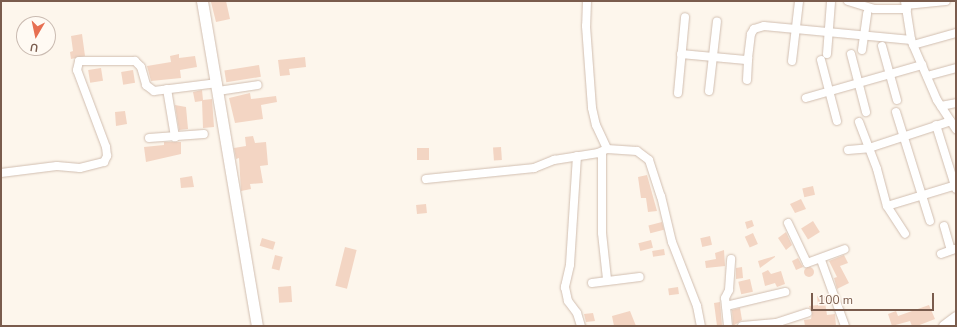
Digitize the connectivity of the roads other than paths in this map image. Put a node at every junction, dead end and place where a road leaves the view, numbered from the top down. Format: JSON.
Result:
{"nodes":[{"id":1,"x":202,"y":1,"type":"edge"},
{"id":2,"x":587,"y":1,"type":"edge"},
{"id":3,"x":799,"y":1,"type":"edge"},
{"id":4,"x":848,"y":1,"type":"edge"},
{"id":5,"x":946,"y":1,"type":"edge"},
{"id":6,"x":831,"y":2,"type":"edge"},
{"id":7,"x":906,"y":5,"type":"edge"},
{"id":8,"x":867,"y":13,"type":"dead end"},
{"id":9,"x":685,"y":17,"type":"dead end"},
{"id":10,"x":717,"y":21,"type":"dead end"},
{"id":11,"x":796,"y":28,"type":"junction"},
{"id":12,"x":828,"y":31,"type":"junction"},
{"id":13,"x":956,"y":33,"type":"edge"},
{"id":14,"x":864,"y":35,"type":"junction"},
{"id":15,"x":912,"y":42,"type":"junction"},
{"id":16,"x":882,"y":46,"type":"dead end"},
{"id":17,"x":862,"y":50,"type":"dead end"},
{"id":18,"x":681,"y":54,"type":"junction"},
{"id":19,"x":827,"y":54,"type":"dead end"},
{"id":20,"x":851,"y":54,"type":"dead end"},
{"id":21,"x":712,"y":57,"type":"junction"},
{"id":22,"x":748,"y":58,"type":"junction"},
{"id":23,"x":821,"y":60,"type":"dead end"},
{"id":24,"x":792,"y":61,"type":"dead end"},
{"id":25,"x":922,"y":66,"type":"junction"},
{"id":26,"x":956,"y":68,"type":"edge"},
{"id":27,"x":890,"y":75,"type":"junction"},
{"id":28,"x":927,"y":76,"type":"junction"},
{"id":29,"x":747,"y":80,"type":"dead end"},
{"id":30,"x":859,"y":83,"type":"junction"},
{"id":31,"x":258,"y":85,"type":"dead end"},
{"id":32,"x":217,"y":87,"type":"junction"},
{"id":33,"x":167,"y":89,"type":"junction"},
{"id":34,"x":709,"y":91,"type":"dead end"},
{"id":35,"x":828,"y":92,"type":"junction"},
{"id":36,"x":678,"y":93,"type":"dead end"},
{"id":37,"x":806,"y":98,"type":"dead end"},
{"id":38,"x":897,"y":100,"type":"dead end"},
{"id":39,"x":956,"y":103,"type":"edge"},
{"id":40,"x":941,"y":106,"type":"junction"},
{"id":41,"x":866,"y":112,"type":"dead end"},
{"id":42,"x":896,"y":112,"type":"dead end"},
{"id":43,"x":837,"y":121,"type":"dead end"},
{"id":44,"x":951,"y":121,"type":"junction"},
{"id":45,"x":859,"y":122,"type":"dead end"},
{"id":46,"x":936,"y":125,"type":"junction"},
{"id":47,"x":956,"y":129,"type":"edge"},
{"id":48,"x":204,"y":134,"type":"dead end"},
{"id":49,"x":903,"y":136,"type":"junction"},
{"id":50,"x":175,"y":137,"type":"junction"},
{"id":51,"x":149,"y":138,"type":"dead end"},
{"id":52,"x":869,"y":148,"type":"junction"},
{"id":53,"x":604,"y":150,"type":"junction"},
{"id":54,"x":848,"y":150,"type":"dead end"},
{"id":55,"x":577,"y":156,"type":"junction"},
{"id":56,"x":1,"y":173,"type":"edge"},
{"id":57,"x":426,"y":179,"type":"dead end"},
{"id":58,"x":956,"y":186,"type":"edge"},
{"id":59,"x":922,"y":195,"type":"junction"},
{"id":60,"x":887,"y":206,"type":"junction"},
{"id":61,"x":930,"y":221,"type":"dead end"},
{"id":62,"x":788,"y":223,"type":"dead end"},
{"id":63,"x":944,"y":226,"type":"dead end"},
{"id":64,"x":905,"y":234,"type":"dead end"},
{"id":65,"x":845,"y":249,"type":"dead end"},
{"id":66,"x":954,"y":250,"type":"edge"},
{"id":67,"x":941,"y":254,"type":"dead end"},
{"id":68,"x":731,"y":260,"type":"dead end"},
{"id":69,"x":821,"y":260,"type":"junction"},
{"id":70,"x":640,"y":277,"type":"dead end"},
{"id":71,"x":607,"y":279,"type":"junction"},
{"id":72,"x":592,"y":283,"type":"dead end"},
{"id":73,"x":785,"y":292,"type":"dead end"},
{"id":74,"x":726,"y":306,"type":"junction"},
{"id":75,"x":807,"y":313,"type":"dead end"},
{"id":76,"x":956,"y":317,"type":"edge"},
{"id":77,"x":257,"y":326,"type":"edge"},
{"id":78,"x":581,"y":326,"type":"edge"},
{"id":79,"x":698,"y":326,"type":"edge"},
{"id":80,"x":701,"y":326,"type":"edge"},
{"id":81,"x":728,"y":326,"type":"edge"},
{"id":82,"x":742,"y":326,"type":"edge"},
{"id":83,"x":845,"y":326,"type":"edge"},
{"id":84,"x":944,"y":326,"type":"edge"}],
"edges":[{"from":1,"to":32,"type":"street"},
{"from":2,"to":53,"type":"street"},
{"from":3,"to":11,"type":"street"},
{"from":4,"to":7,"type":"street"},
{"from":5,"to":7,"type":"street"},
{"from":6,"to":12,"type":"street"},
{"from":7,"to":15,"type":"street"},
{"from":8,"to":14,"type":"street"},
{"from":9,"to":18,"type":"street"},
{"from":10,"to":21,"type":"street"},
{"from":11,"to":12,"type":"street"},
{"from":11,"to":22,"type":"street"},
{"from":11,"to":24,"type":"street"},
{"from":12,"to":14,"type":"street"},
{"from":12,"to":19,"type":"street"},
{"from":13,"to":15,"type":"street"},
{"from":14,"to":15,"type":"street"},
{"from":14,"to":17,"type":"street"},
{"from":15,"to":25,"type":"street"},
{"from":16,"to":27,"type":"street"},
{"from":18,"to":21,"type":"street"},
{"from":18,"to":36,"type":"street"},
{"from":20,"to":30,"type":"street"},
{"from":21,"to":22,"type":"street"},
{"from":21,"to":34,"type":"street"},
{"from":22,"to":29,"type":"street"},
{"from":23,"to":35,"type":"street"},
{"from":25,"to":27,"type":"street"},
{"from":25,"to":28,"type":"street"},
{"from":26,"to":28,"type":"street"},
{"from":27,"to":30,"type":"street"},
{"from":27,"to":38,"type":"street"},
{"from":28,"to":40,"type":"street"},
{"from":30,"to":35,"type":"street"},
{"from":30,"to":41,"type":"street"},
{"from":31,"to":32,"type":"street"},
{"from":32,"to":33,"type":"street"},
{"from":32,"to":77,"type":"street"},
{"from":33,"to":50,"type":"street"},
{"from":33,"to":56,"type":"street"},
{"from":35,"to":37,"type":"street"},
{"from":35,"to":43,"type":"street"},
{"from":39,"to":40,"type":"street"},
{"from":40,"to":44,"type":"street"},
{"from":42,"to":49,"type":"street"},
{"from":44,"to":46,"type":"street"},
{"from":44,"to":47,"type":"street"},
{"from":45,"to":52,"type":"street"},
{"from":46,"to":49,"type":"street"},
{"from":46,"to":58,"type":"street"},
{"from":48,"to":50,"type":"street"},
{"from":49,"to":52,"type":"street"},
{"from":49,"to":59,"type":"street"},
{"from":50,"to":51,"type":"street"},
{"from":52,"to":54,"type":"street"},
{"from":52,"to":60,"type":"street"},
{"from":53,"to":55,"type":"street"},
{"from":53,"to":71,"type":"street"},
{"from":53,"to":80,"type":"street"},
{"from":55,"to":57,"type":"street"},
{"from":55,"to":78,"type":"street"},
{"from":58,"to":59,"type":"street"},
{"from":59,"to":60,"type":"street"},
{"from":59,"to":61,"type":"street"},
{"from":60,"to":64,"type":"street"},
{"from":62,"to":69,"type":"street"},
{"from":63,"to":66,"type":"street"},
{"from":65,"to":69,"type":"street"},
{"from":66,"to":67,"type":"street"},
{"from":68,"to":74,"type":"street"},
{"from":69,"to":83,"type":"street"},
{"from":70,"to":71,"type":"street"},
{"from":71,"to":72,"type":"street"},
{"from":73,"to":74,"type":"street"},
{"from":74,"to":81,"type":"street"},
{"from":75,"to":82,"type":"street"},
{"from":76,"to":84,"type":"street"},
{"from":79,"to":80,"type":"street"}]}
